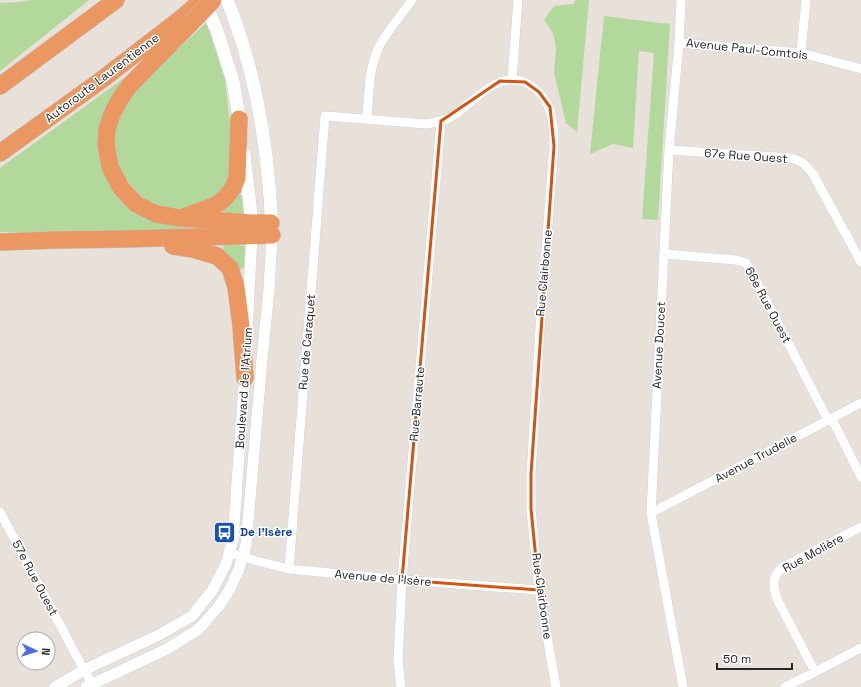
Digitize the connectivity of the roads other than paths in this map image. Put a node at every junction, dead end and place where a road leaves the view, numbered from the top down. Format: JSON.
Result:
{"nodes":[{"id":1,"x":116,"y":0,"type":"edge"},
{"id":2,"x":203,"y":0,"type":"edge"},
{"id":3,"x":213,"y":0,"type":"edge"},
{"id":4,"x":412,"y":0,"type":"edge"},
{"id":5,"x":518,"y":0,"type":"edge"},
{"id":6,"x":681,"y":0,"type":"edge"},
{"id":7,"x":806,"y":0,"type":"edge"},
{"id":8,"x":229,"y":5,"type":"edge"},
{"id":9,"x":187,"y":20,"type":"junction"},
{"id":10,"x":679,"y":42,"type":"junction"},
{"id":11,"x":801,"y":53,"type":"junction"},
{"id":12,"x":861,"y":69,"type":"edge"},
{"id":13,"x":512,"y":79,"type":"junction"},
{"id":14,"x":0,"y":86,"type":"edge"},
{"id":15,"x":239,"y":119,"type":"junction"},
{"id":16,"x":367,"y":119,"type":"junction"},
{"id":17,"x":441,"y":121,"type":"junction"},
{"id":18,"x":670,"y":150,"type":"junction"},
{"id":19,"x":0,"y":153,"type":"edge"},
{"id":20,"x":180,"y":218,"type":"junction"},
{"id":21,"x":252,"y":229,"type":"junction"},
{"id":22,"x":272,"y":229,"type":"junction"},
{"id":23,"x":123,"y":240,"type":"junction"},
{"id":24,"x":0,"y":242,"type":"edge"},
{"id":25,"x":664,"y":254,"type":"junction"},
{"id":26,"x":861,"y":262,"type":"edge"},
{"id":27,"x":245,"y":378,"type":"junction"},
{"id":28,"x":861,"y":403,"type":"edge"},
{"id":29,"x":830,"y":420,"type":"junction"},
{"id":30,"x":861,"y":477,"type":"edge"},
{"id":31,"x":0,"y":512,"type":"edge"},
{"id":32,"x":651,"y":513,"type":"junction"},
{"id":33,"x":861,"y":527,"type":"edge"},
{"id":34,"x":230,"y":553,"type":"junction"},
{"id":35,"x":243,"y":556,"type":"junction"},
{"id":36,"x":289,"y":569,"type":"junction"},
{"id":37,"x":402,"y":580,"type":"junction"},
{"id":38,"x":539,"y":590,"type":"junction"},
{"id":39,"x":861,"y":648,"type":"edge"},
{"id":40,"x":84,"y":670,"type":"junction"},
{"id":41,"x":815,"y":672,"type":"junction"},
{"id":42,"x":91,"y":686,"type":"edge"},
{"id":43,"x":55,"y":687,"type":"edge"},
{"id":44,"x":401,"y":687,"type":"edge"},
{"id":45,"x":556,"y":687,"type":"edge"},
{"id":46,"x":683,"y":687,"type":"edge"},
{"id":47,"x":785,"y":687,"type":"edge"}],
"edges":[{"from":1,"to":14,"type":"highway"},
{"from":2,"to":9,"type":"highway","name":"Autoroute Laurentienne"},
{"from":2,"to":15,"type":"main road","name":"Boulevard de l'Atrium"},
{"from":3,"to":9,"type":"highway","bridge":true},
{"from":4,"to":16,"type":"street"},
{"from":5,"to":13,"type":"street"},
{"from":6,"to":10,"type":"street","name":"Avenue Doucet"},
{"from":7,"to":11,"type":"street"},
{"from":8,"to":22,"type":"main road","name":"Boulevard de l'Atrium"},
{"from":9,"to":19,"type":"highway","name":"Autoroute Laurentienne"},
{"from":9,"to":20,"type":"highway"},
{"from":10,"to":11,"type":"street","name":"Avenue Paul-Comtois"},
{"from":10,"to":18,"type":"street","name":"Avenue Doucet"},
{"from":11,"to":12,"type":"street","name":"Avenue Paul-Comtois"},
{"from":13,"to":17,"type":"street"},
{"from":13,"to":38,"type":"street","name":"Rue Clairbonne"},
{"from":15,"to":20,"type":"highway"},
{"from":15,"to":21,"type":"main road","name":"Boulevard de l'Atrium"},
{"from":16,"to":17,"type":"street"},
{"from":16,"to":36,"type":"street","name":"Rue de Caraquet"},
{"from":17,"to":37,"type":"street","name":"Rue Barraute"},
{"from":18,"to":25,"type":"street","name":"Avenue Doucet"},
{"from":18,"to":26,"type":"street","name":"67e Rue Ouest"},
{"from":20,"to":21,"type":"highway"},
{"from":21,"to":22,"type":"highway"},
{"from":21,"to":23,"type":"highway"},
{"from":21,"to":27,"type":"street","name":"Boulevard de l'Atrium"},
{"from":22,"to":35,"type":"street","name":"Boulevard de l'Atrium"},
{"from":23,"to":24,"type":"highway"},
{"from":23,"to":27,"type":"highway"},
{"from":25,"to":29,"type":"street","name":"66e Rue Ouest"},
{"from":25,"to":32,"type":"street","name":"Avenue Doucet"},
{"from":27,"to":34,"type":"street","name":"Boulevard de l'Atrium"},
{"from":28,"to":29,"type":"street","name":"Avenue Trudelle"},
{"from":29,"to":30,"type":"street","name":"66e Rue Ouest"},
{"from":29,"to":32,"type":"street","name":"Avenue Trudelle"},
{"from":31,"to":40,"type":"street","name":"57e Rue Ouest"},
{"from":32,"to":46,"type":"street","name":"Avenue Doucet"},
{"from":33,"to":41,"type":"street","name":"Rue Molière"},
{"from":34,"to":35,"type":"street","name":"Avenue de l'Isère"},
{"from":34,"to":40,"type":"street","name":"Boulevard de l'Atrium"},
{"from":35,"to":36,"type":"street","name":"Avenue de l'Isère"},
{"from":35,"to":42,"type":"street","name":"Boulevard de l'Atrium"},
{"from":36,"to":37,"type":"street","name":"Avenue de l'Isère"},
{"from":37,"to":38,"type":"street","name":"Avenue de l'Isère"},
{"from":37,"to":44,"type":"street","name":"Rue Barraute"},
{"from":38,"to":45,"type":"street","name":"Rue Clairbonne"},
{"from":39,"to":41,"type":"street"},
{"from":40,"to":42,"type":"street","name":"57e Rue Ouest"},
{"from":40,"to":43,"type":"street","name":"Boulevard de l'Atrium"},
{"from":41,"to":47,"type":"street"}]}
